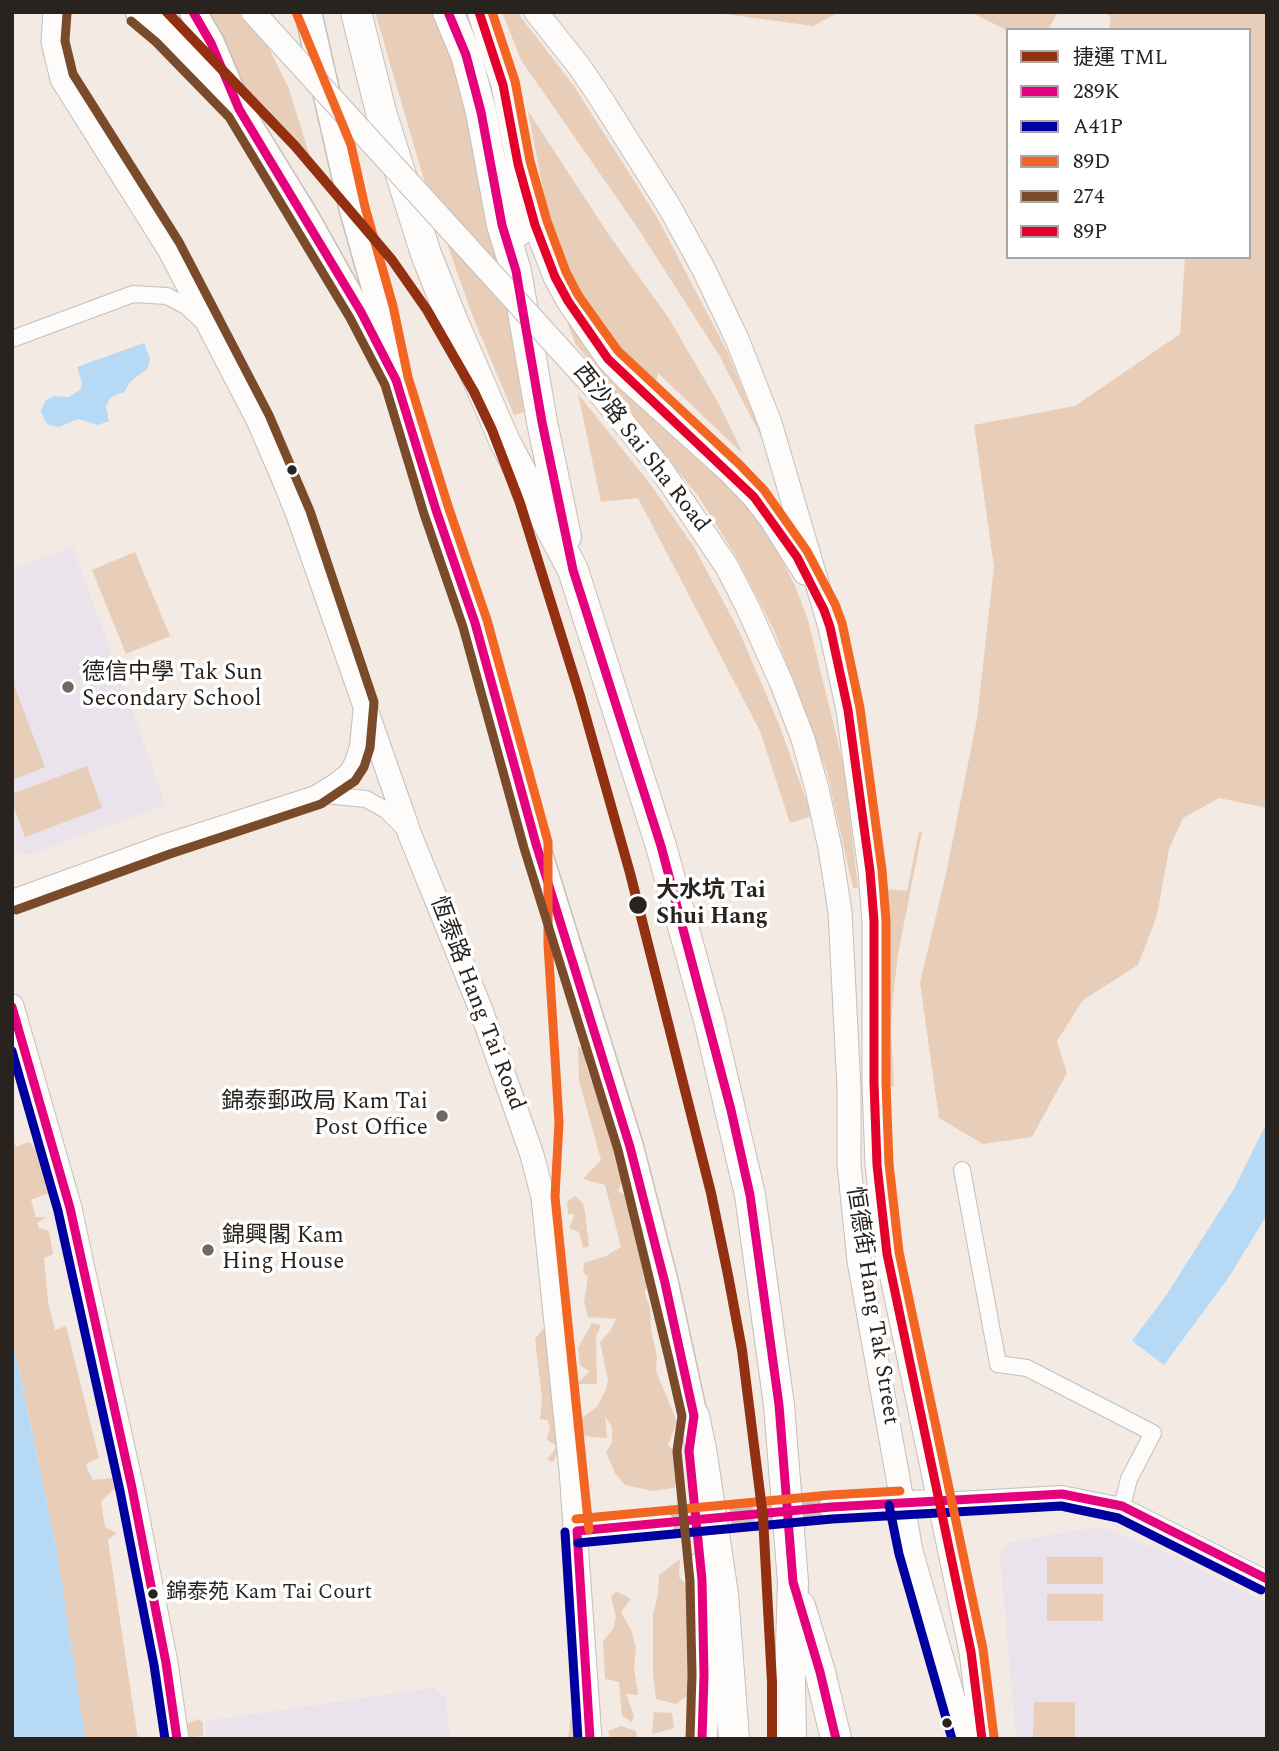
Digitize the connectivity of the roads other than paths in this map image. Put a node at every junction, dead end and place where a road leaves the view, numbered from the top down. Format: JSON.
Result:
{"nodes":[{"id":1,"x":55,"y":12,"type":"edge"},
{"id":2,"x":193,"y":12,"type":"edge"},
{"id":3,"x":253,"y":12,"type":"edge"},
{"id":4,"x":308,"y":12,"type":"edge"},
{"id":5,"x":356,"y":12,"type":"edge"},
{"id":6,"x":479,"y":12,"type":"edge"},
{"id":7,"x":536,"y":12,"type":"edge"},
{"id":8,"x":449,"y":13,"type":"edge"},
{"id":9,"x":143,"y":15,"type":"edge"},
{"id":10,"x":239,"y":108,"type":"junction"},
{"id":11,"x":518,"y":164,"type":"junction"},
{"id":12,"x":516,"y":271,"type":"junction"},
{"id":13,"x":211,"y":328,"type":"junction"},
{"id":14,"x":12,"y":339,"type":"edge"},
{"id":15,"x":396,"y":380,"type":"junction"},
{"id":16,"x":573,"y":569,"type":"junction"},
{"id":17,"x":824,"y":610,"type":"junction"},
{"id":18,"x":362,"y":701,"type":"junction"},
{"id":19,"x":315,"y":794,"type":"junction"},
{"id":20,"x":410,"y":835,"type":"junction"},
{"id":21,"x":12,"y":898,"type":"edge"},
{"id":22,"x":845,"y":983,"type":"joint"},
{"id":23,"x":12,"y":1006,"type":"edge"},
{"id":24,"x":962,"y":1170,"type":"dead end"},
{"id":25,"x":694,"y":1416,"type":"junction"},
{"id":26,"x":939,"y":1501,"type":"junction"},
{"id":27,"x":901,"y":1503,"type":"junction"},
{"id":28,"x":1122,"y":1506,"type":"junction"},
{"id":29,"x":831,"y":1507,"type":"tunnel mouth"},
{"id":30,"x":663,"y":1524,"type":"tunnel mouth"},
{"id":31,"x":577,"y":1531,"type":"junction"},
{"id":32,"x":1267,"y":1579,"type":"edge"},
{"id":33,"x":793,"y":1582,"type":"junction"},
{"id":34,"x":177,"y":1739,"type":"edge"},
{"id":35,"x":590,"y":1739,"type":"edge"},
{"id":36,"x":702,"y":1739,"type":"edge"},
{"id":37,"x":733,"y":1739,"type":"edge"},
{"id":38,"x":791,"y":1739,"type":"edge"},
{"id":39,"x":835,"y":1739,"type":"edge"},
{"id":40,"x":965,"y":1739,"type":"edge"},
{"id":41,"x":982,"y":1739,"type":"edge"}],
"edges":[{"from":1,"to":13,"type":"main road","name":"恆泰路 Hang Tai Road"},
{"from":2,"to":10,"type":"main road"},
{"from":3,"to":22,"type":"main road","name":"西沙路 Sai Sha Road","bridge":true},
{"from":4,"to":15,"type":"main road"},
{"from":5,"to":16,"type":"highway"},
{"from":6,"to":11,"type":"main road"},
{"from":7,"to":17,"type":"main road"},
{"from":8,"to":12,"type":"highway"},
{"from":9,"to":10,"type":"main road"},
{"from":10,"to":15,"type":"main road"},
{"from":11,"to":12,"type":"highway"},
{"from":11,"to":17,"type":"main road"},
{"from":12,"to":16,"type":"highway"},
{"from":13,"to":14,"type":"street"},
{"from":13,"to":18,"type":"main road","name":"恆泰路 Hang Tai Road"},
{"from":15,"to":25,"type":"main road"},
{"from":16,"to":33,"type":"highway"},
{"from":17,"to":26,"type":"main road","name":"恒德街 Hang Tak Street"},
{"from":18,"to":19,"type":"street"},
{"from":18,"to":20,"type":"main road","name":"恆泰路 Hang Tai Road"},
{"from":19,"to":20,"type":"street"},
{"from":19,"to":21,"type":"street"},
{"from":20,"to":31,"type":"main road","name":"恆泰路 Hang Tai Road"},
{"from":22,"to":27,"type":"main road","name":"恒德街 Hang Tak Street"},
{"from":23,"to":34,"type":"main road"},
{"from":24,"to":28,"type":"street"},
{"from":25,"to":36,"type":"highway"},
{"from":25,"to":37,"type":"highway"},
{"from":26,"to":27,"type":"main road"},
{"from":26,"to":28,"type":"street"},
{"from":26,"to":41,"type":"main road","name":"恒德街 Hang Tak Street"},
{"from":27,"to":29,"type":"main road"},
{"from":27,"to":40,"type":"main road","name":"恒德街 Hang Tak Street"},
{"from":28,"to":32,"type":"street"},
{"from":30,"to":31,"type":"main road"},
{"from":31,"to":35,"type":"main road","name":"恆泰路 Hang Tai Road"},
{"from":33,"to":38,"type":"highway"},
{"from":33,"to":39,"type":"highway"}]}
